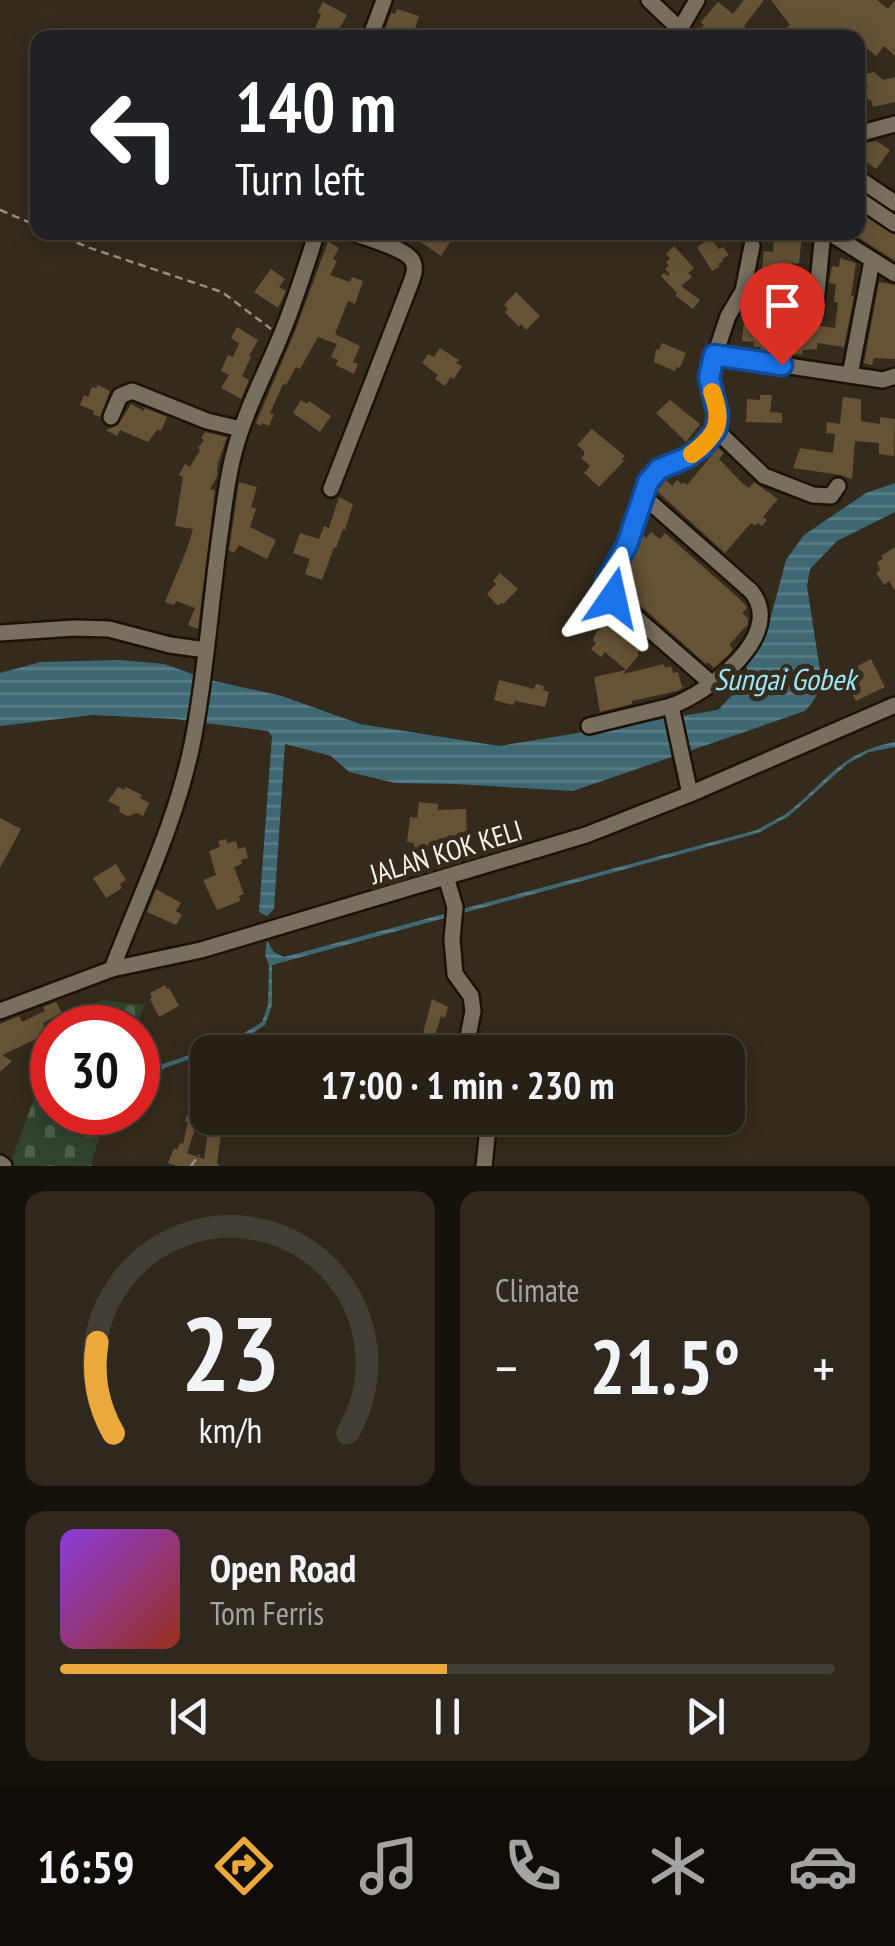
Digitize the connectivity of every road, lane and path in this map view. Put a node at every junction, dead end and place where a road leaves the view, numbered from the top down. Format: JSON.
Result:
{"nodes":[{"id":1,"x":384,"y":0,"type":"edge"},
{"id":2,"x":648,"y":0,"type":"edge"},
{"id":3,"x":698,"y":0,"type":"edge"},
{"id":4,"x":373,"y":30,"type":"edge"},
{"id":5,"x":681,"y":30,"type":"edge"},
{"id":6,"x":685,"y":30,"type":"edge"},
{"id":7,"x":895,"y":124,"type":"edge"},
{"id":8,"x":865,"y":132,"type":"edge"},
{"id":9,"x":865,"y":183,"type":"edge"},
{"id":10,"x":865,"y":203,"type":"edge"},
{"id":11,"x":895,"y":204,"type":"edge"},
{"id":12,"x":0,"y":210,"type":"edge"},
{"id":13,"x":30,"y":223,"type":"edge"},
{"id":14,"x":895,"y":224,"type":"edge"},
{"id":15,"x":71,"y":240,"type":"edge"},
{"id":16,"x":314,"y":240,"type":"edge"},
{"id":17,"x":371,"y":240,"type":"edge"},
{"id":18,"x":825,"y":240,"type":"edge"},
{"id":19,"x":839,"y":240,"type":"edge"},
{"id":20,"x":752,"y":246,"type":"dead end"},
{"id":21,"x":872,"y":261,"type":"junction"},
{"id":22,"x":895,"y":274,"type":"edge"},
{"id":23,"x":815,"y":313,"type":"dead end"},
{"id":24,"x":281,"y":336,"type":"junction"},
{"id":25,"x":714,"y":355,"type":"junction"},
{"id":26,"x":850,"y":375,"type":"junction"},
{"id":27,"x":895,"y":376,"type":"edge"},
{"id":28,"x":111,"y":417,"type":"dead end"},
{"id":29,"x":240,"y":429,"type":"junction"},
{"id":30,"x":716,"y":430,"type":"junction"},
{"id":31,"x":838,"y":486,"type":"dead end"},
{"id":32,"x":331,"y":489,"type":"dead end"},
{"id":33,"x":642,"y":495,"type":"junction"},
{"id":34,"x":0,"y":633,"type":"edge"},
{"id":35,"x":206,"y":650,"type":"junction"},
{"id":36,"x":712,"y":683,"type":"junction"},
{"id":37,"x":894,"y":707,"type":"edge"},
{"id":38,"x":673,"y":712,"type":"junction"},
{"id":39,"x":589,"y":726,"type":"dead end"},
{"id":40,"x":688,"y":787,"type":"junction"},
{"id":41,"x":446,"y":877,"type":"junction"},
{"id":42,"x":112,"y":970,"type":"junction"},
{"id":43,"x":0,"y":1011,"type":"edge"},
{"id":44,"x":468,"y":1035,"type":"edge"},
{"id":45,"x":487,"y":1135,"type":"edge"},
{"id":46,"x":199,"y":1155,"type":"dead end"},
{"id":47,"x":191,"y":1166,"type":"edge"},
{"id":48,"x":484,"y":1166,"type":"edge"}],
"edges":[{"from":1,"to":4,"type":"street"},
{"from":2,"to":5,"type":"street"},
{"from":3,"to":6,"type":"street"},
{"from":7,"to":8,"type":"street"},
{"from":9,"to":11,"type":"street"},
{"from":10,"to":14,"type":"street"},
{"from":12,"to":13,"type":"path"},
{"from":15,"to":24,"type":"path"},
{"from":16,"to":24,"type":"street"},
{"from":17,"to":32,"type":"street"},
{"from":18,"to":23,"type":"street"},
{"from":19,"to":21,"type":"street"},
{"from":20,"to":25,"type":"street"},
{"from":21,"to":22,"type":"street"},
{"from":21,"to":26,"type":"street"},
{"from":24,"to":29,"type":"street"},
{"from":25,"to":26,"type":"street"},
{"from":25,"to":30,"type":"street"},
{"from":26,"to":27,"type":"street"},
{"from":28,"to":29,"type":"street"},
{"from":29,"to":35,"type":"street"},
{"from":30,"to":31,"type":"street"},
{"from":30,"to":33,"type":"street"},
{"from":33,"to":36,"type":"street"},
{"from":33,"to":36,"type":"street"},
{"from":34,"to":35,"type":"street"},
{"from":35,"to":42,"type":"street"},
{"from":36,"to":38,"type":"street"},
{"from":37,"to":40,"type":"street","name":"JALAN KOK KELI"},
{"from":38,"to":39,"type":"street"},
{"from":38,"to":40,"type":"street"},
{"from":40,"to":41,"type":"street","name":"JALAN KOK KELI"},
{"from":41,"to":42,"type":"street","name":"JALAN KOK KELI"},
{"from":41,"to":44,"type":"street"},
{"from":42,"to":43,"type":"street","name":"JALAN KOK KELI"},
{"from":45,"to":48,"type":"street"},
{"from":46,"to":47,"type":"path"}]}
